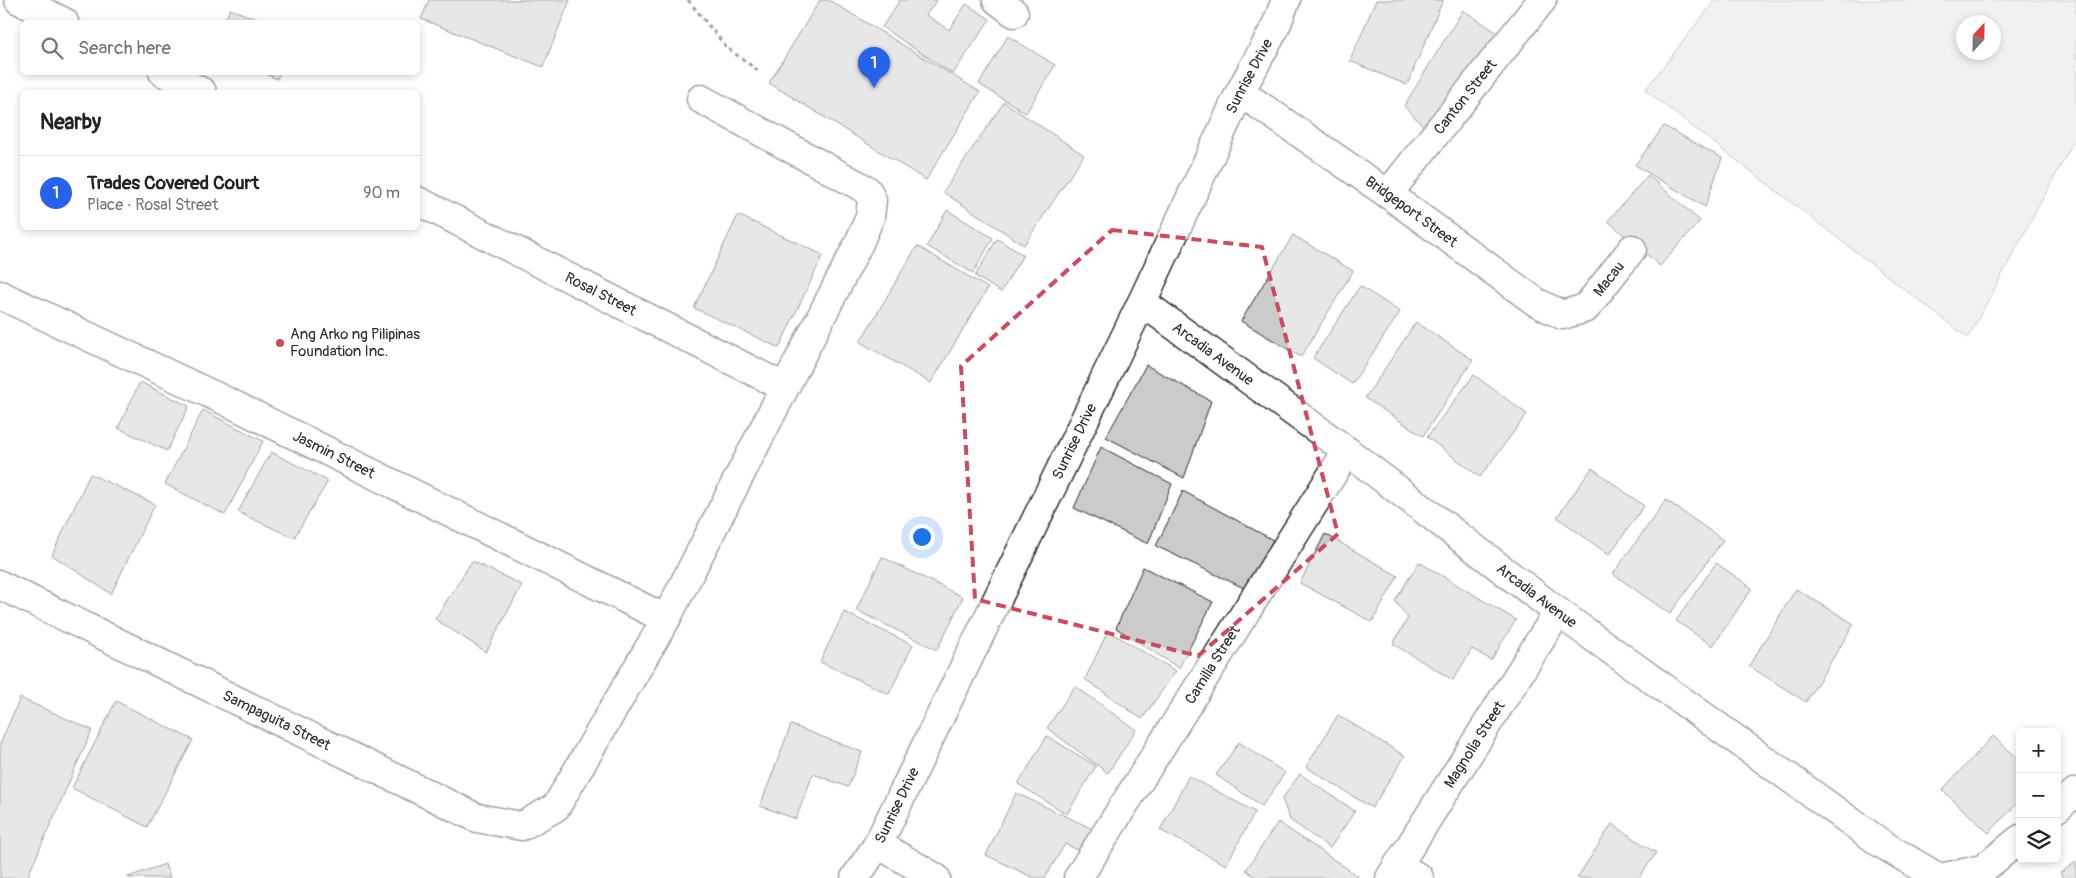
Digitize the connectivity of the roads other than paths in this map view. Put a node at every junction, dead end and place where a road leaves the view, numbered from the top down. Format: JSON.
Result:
{"nodes":[{"id":1,"x":19,"y":0,"type":"edge"},
{"id":2,"x":1286,"y":0,"type":"edge"},
{"id":3,"x":1542,"y":0,"type":"edge"},
{"id":4,"x":60,"y":20,"type":"edge"},
{"id":5,"x":169,"y":75,"type":"edge"},
{"id":6,"x":198,"y":90,"type":"edge"},
{"id":7,"x":1240,"y":92,"type":"junction"},
{"id":8,"x":701,"y":99,"type":"dead end"},
{"id":9,"x":1388,"y":194,"type":"junction"},
{"id":10,"x":420,"y":202,"type":"edge"},
{"id":11,"x":1632,"y":249,"type":"dead end"},
{"id":12,"x":0,"y":295,"type":"edge"},
{"id":13,"x":1142,"y":302,"type":"junction"},
{"id":14,"x":1586,"y":308,"type":"joint"},
{"id":15,"x":784,"y":386,"type":"junction"},
{"id":16,"x":1347,"y":451,"type":"junction"},
{"id":17,"x":0,"y":585,"type":"edge"},
{"id":18,"x":1558,"y":612,"type":"junction"},
{"id":19,"x":666,"y":619,"type":"junction"},
{"id":20,"x":2076,"y":792,"type":"edge"},
{"id":21,"x":2061,"y":805,"type":"edge"},
{"id":22,"x":2016,"y":842,"type":"edge"},
{"id":23,"x":878,"y":844,"type":"junction"},
{"id":24,"x":1403,"y":874,"type":"edge"},
{"id":25,"x":855,"y":878,"type":"edge"},
{"id":26,"x":936,"y":878,"type":"edge"},
{"id":27,"x":1078,"y":878,"type":"edge"},
{"id":28,"x":1940,"y":878,"type":"edge"}],
"edges":[{"from":1,"to":4,"type":"street"},
{"from":2,"to":7,"type":"street","name":"Sunrise Drive"},
{"from":3,"to":9,"type":"street","name":"Canton Street"},
{"from":5,"to":6,"type":"street"},
{"from":7,"to":9,"type":"street","name":"Bridgeport Street"},
{"from":7,"to":13,"type":"street","name":"Sunrise Drive"},
{"from":8,"to":15,"type":"street"},
{"from":9,"to":14,"type":"street","name":"Bridgeport Street"},
{"from":10,"to":15,"type":"street","name":"Rosal Street"},
{"from":11,"to":14,"type":"street","name":"Macau"},
{"from":12,"to":19,"type":"street","name":"Jasmin Street"},
{"from":13,"to":16,"type":"street","name":"Arcadia Avenue"},
{"from":13,"to":23,"type":"street","name":"Sunrise Drive"},
{"from":15,"to":19,"type":"street"},
{"from":16,"to":18,"type":"street","name":"Arcadia Avenue"},
{"from":16,"to":27,"type":"street","name":"Camilia Street"},
{"from":17,"to":19,"type":"street","name":"Sampaguita Street"},
{"from":18,"to":24,"type":"street","name":"Magnolia Street"},
{"from":18,"to":28,"type":"street","name":"Arcadia Avenue"},
{"from":20,"to":21,"type":"street"},
{"from":22,"to":28,"type":"street","name":"Arcadia Avenue"},
{"from":23,"to":25,"type":"street","name":"Sunrise Drive"},
{"from":23,"to":26,"type":"street"}]}
